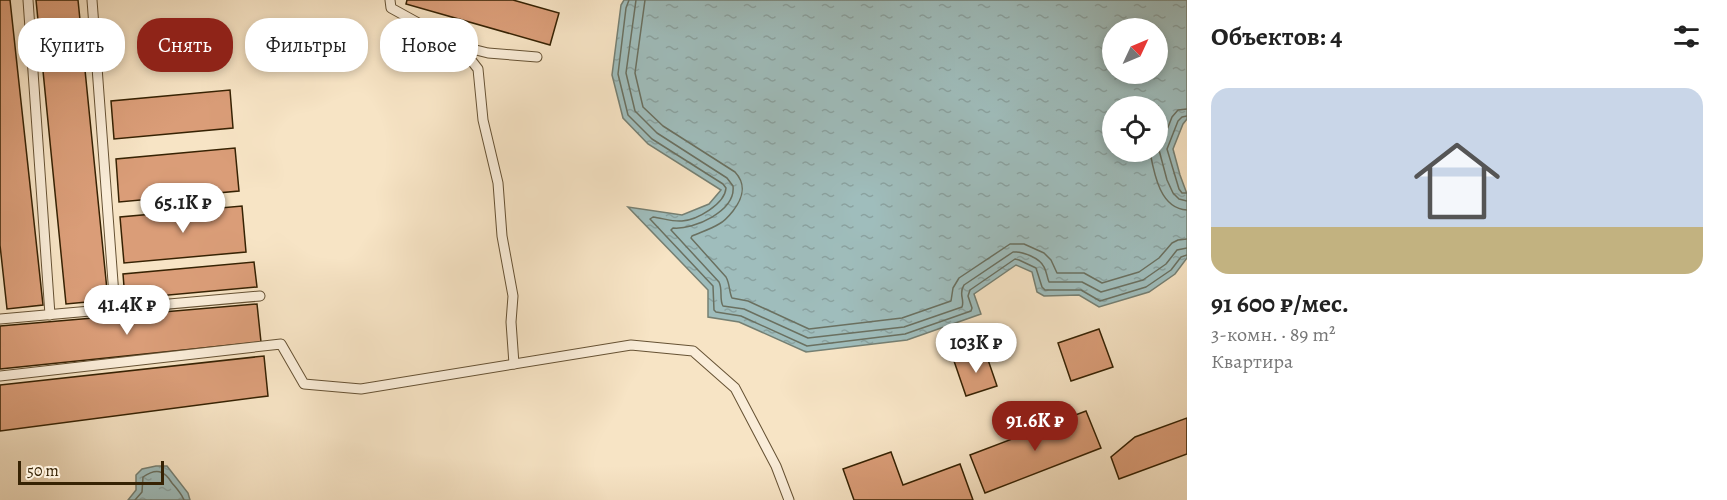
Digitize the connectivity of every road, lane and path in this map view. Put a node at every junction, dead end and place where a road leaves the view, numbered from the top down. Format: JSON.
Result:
{"nodes":[{"id":1,"x":28,"y":0,"type":"edge"},
{"id":2,"x":92,"y":0,"type":"edge"},
{"id":3,"x":390,"y":0,"type":"edge"},
{"id":4,"x":409,"y":18,"type":"edge"},
{"id":5,"x":478,"y":50,"type":"edge"},
{"id":6,"x":537,"y":57,"type":"dead end"},
{"id":7,"x":478,"y":69,"type":"edge"},
{"id":8,"x":260,"y":296,"type":"dead end"},
{"id":9,"x":115,"y":309,"type":"junction"},
{"id":10,"x":50,"y":315,"type":"junction"},
{"id":11,"x":0,"y":319,"type":"edge"},
{"id":12,"x":514,"y":364,"type":"junction"},
{"id":13,"x":0,"y":376,"type":"edge"},
{"id":14,"x":789,"y":500,"type":"edge"}],
"edges":[{"from":1,"to":10,"type":"lane"},
{"from":2,"to":9,"type":"lane"},
{"from":3,"to":4,"type":"lane"},
{"from":5,"to":6,"type":"lane"},
{"from":7,"to":12,"type":"lane"},
{"from":8,"to":9,"type":"lane"},
{"from":9,"to":10,"type":"lane"},
{"from":10,"to":11,"type":"lane"},
{"from":12,"to":13,"type":"lane"},
{"from":12,"to":14,"type":"lane"}]}
